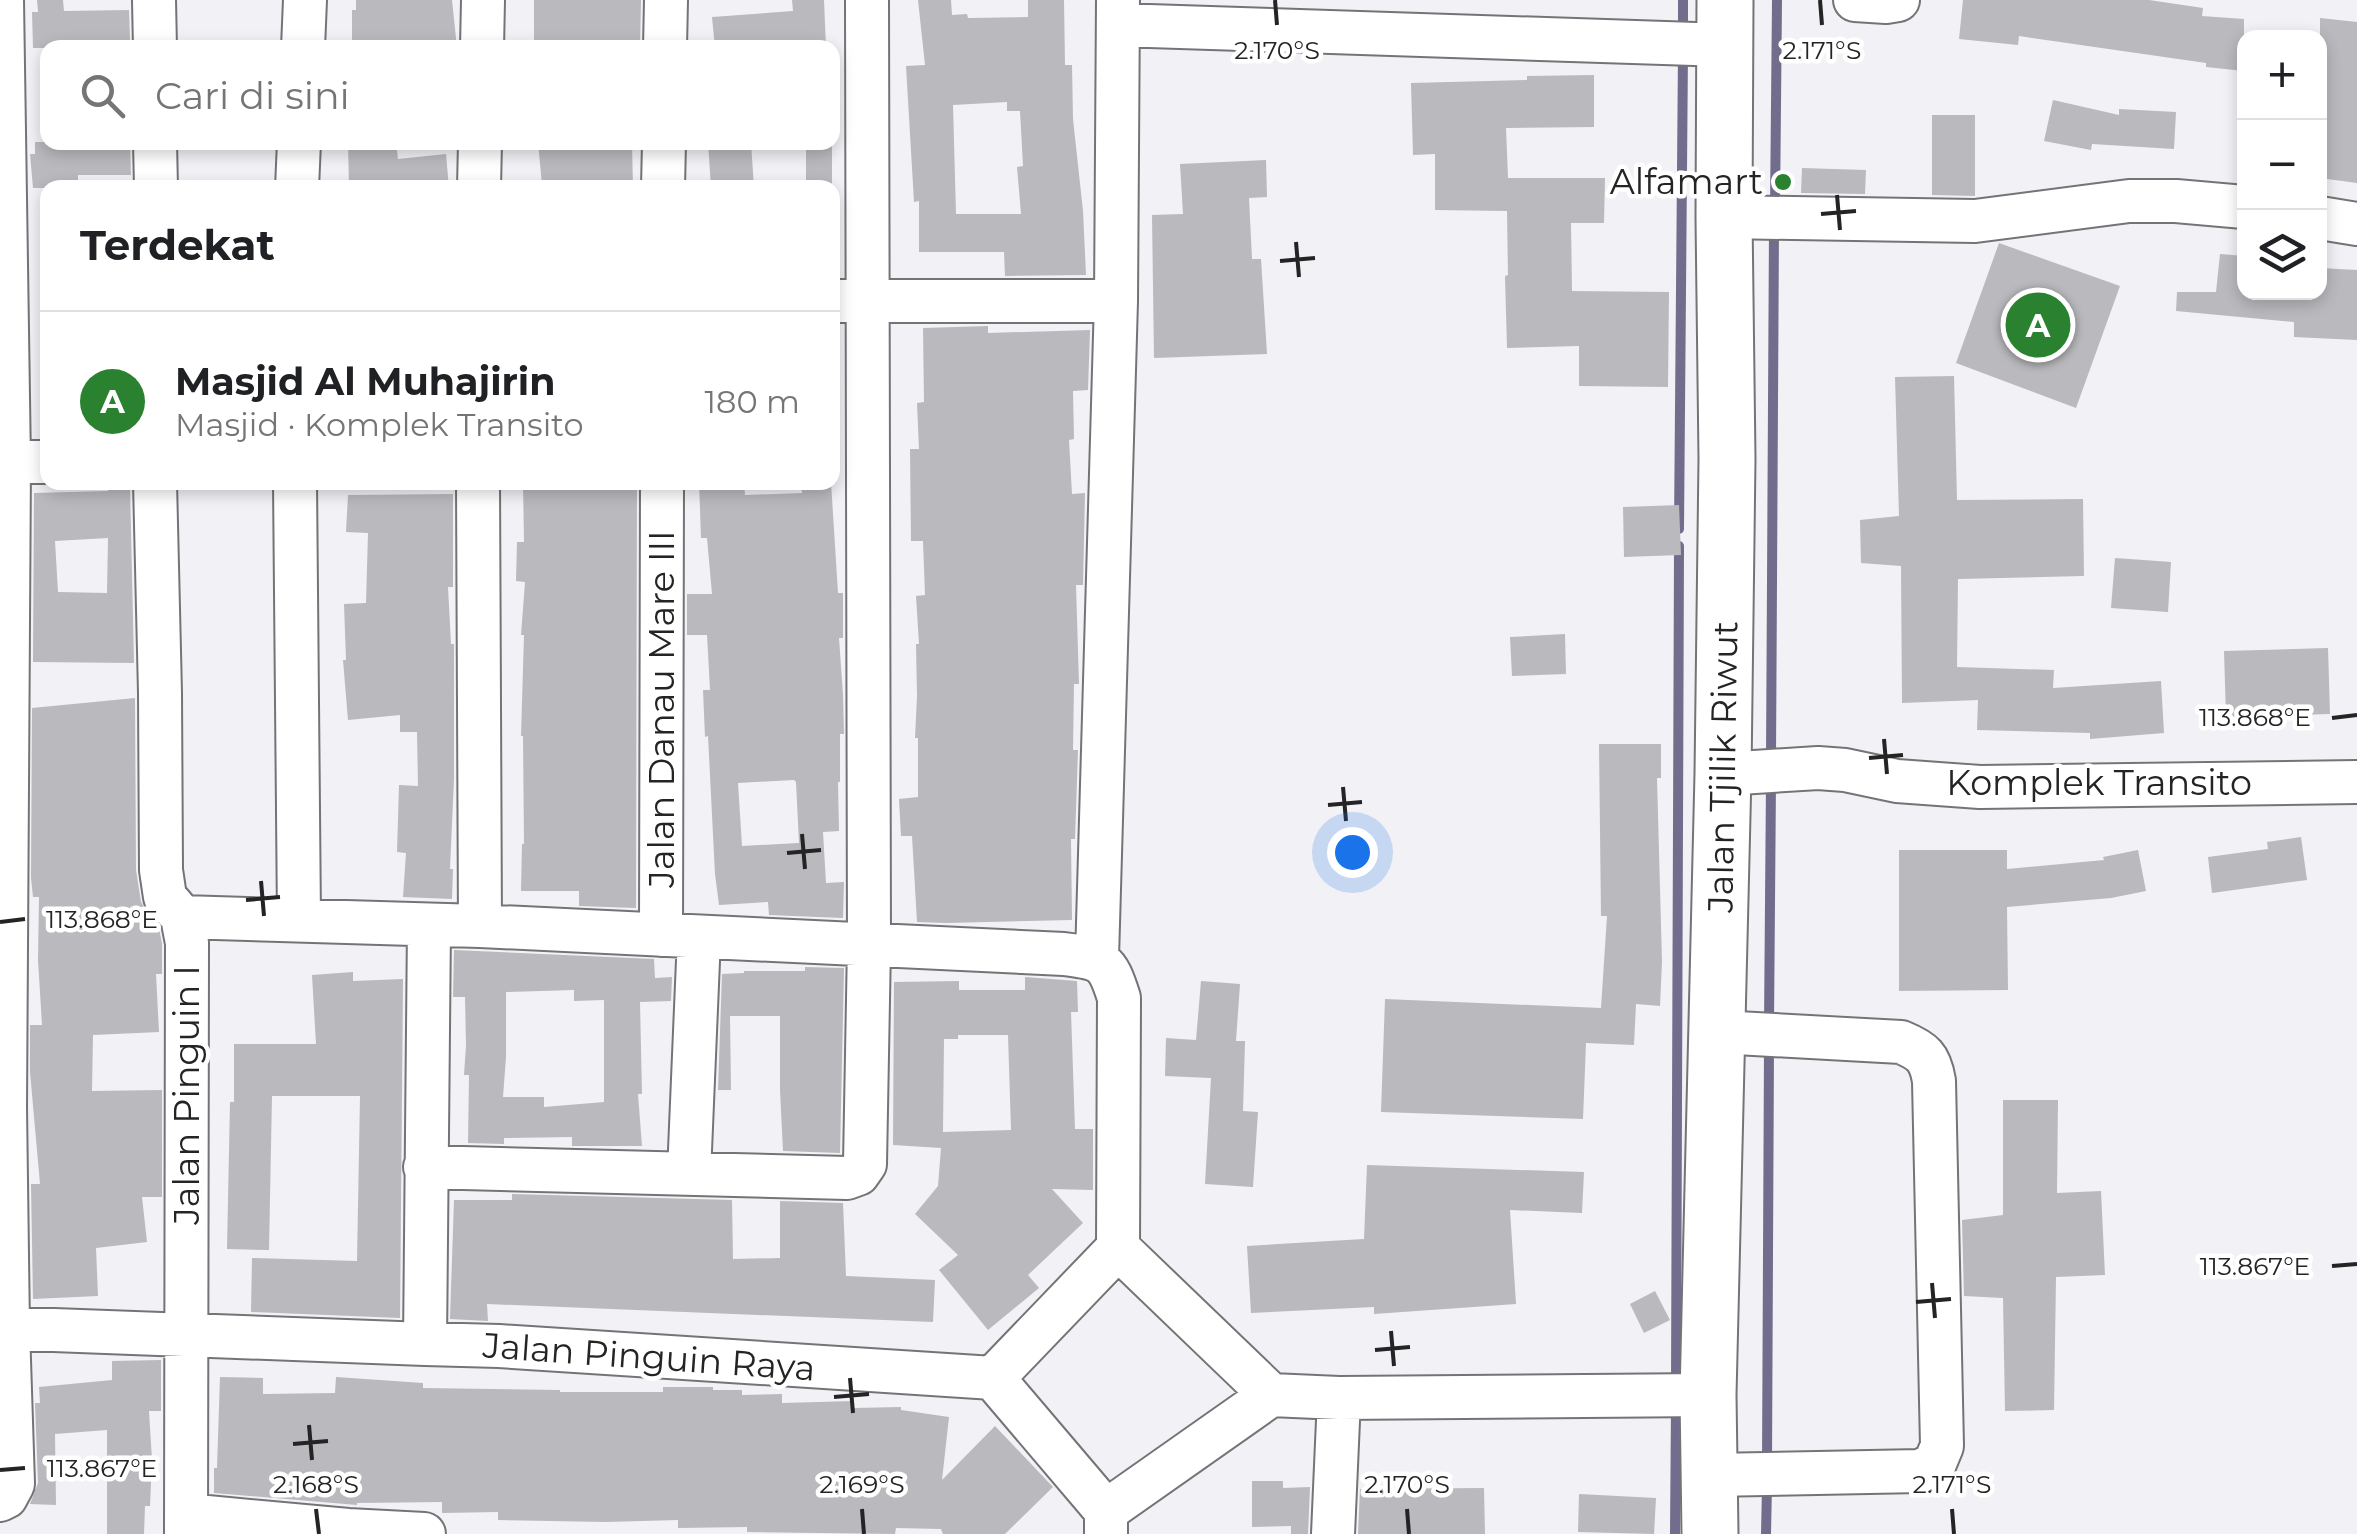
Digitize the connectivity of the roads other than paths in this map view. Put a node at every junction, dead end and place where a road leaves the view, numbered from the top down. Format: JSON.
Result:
{"nodes":[{"id":1,"x":2,"y":0,"type":"edge"},
{"id":2,"x":154,"y":0,"type":"edge"},
{"id":3,"x":306,"y":0,"type":"edge"},
{"id":4,"x":483,"y":0,"type":"edge"},
{"id":5,"x":666,"y":0,"type":"edge"},
{"id":6,"x":867,"y":0,"type":"edge"},
{"id":7,"x":1855,"y":0,"type":"edge"},
{"id":8,"x":1898,"y":0,"type":"edge"},
{"id":9,"x":1118,"y":13,"type":"edge"},
{"id":10,"x":1725,"y":23,"type":"edge"},
{"id":11,"x":154,"y":40,"type":"edge"},
{"id":12,"x":304,"y":40,"type":"edge"},
{"id":13,"x":482,"y":40,"type":"edge"},
{"id":14,"x":665,"y":40,"type":"edge"},
{"id":15,"x":155,"y":150,"type":"edge"},
{"id":16,"x":299,"y":150,"type":"edge"},
{"id":17,"x":480,"y":150,"type":"edge"},
{"id":18,"x":664,"y":150,"type":"edge"},
{"id":19,"x":156,"y":180,"type":"edge"},
{"id":20,"x":297,"y":180,"type":"edge"},
{"id":21,"x":479,"y":180,"type":"edge"},
{"id":22,"x":664,"y":180,"type":"edge"},
{"id":23,"x":2237,"y":205,"type":"edge"},
{"id":24,"x":1724,"y":218,"type":"junction"},
{"id":25,"x":2327,"y":219,"type":"edge"},
{"id":26,"x":2357,"y":224,"type":"edge"},
{"id":27,"x":3,"y":293,"type":"edge"},
{"id":28,"x":1116,"y":301,"type":"junction"},
{"id":29,"x":850,"y":302,"type":"edge"},
{"id":30,"x":19,"y":462,"type":"edge"},
{"id":31,"x":156,"y":490,"type":"edge"},
{"id":32,"x":295,"y":490,"type":"edge"},
{"id":33,"x":478,"y":490,"type":"edge"},
{"id":34,"x":662,"y":490,"type":"edge"},
{"id":35,"x":4,"y":632,"type":"edge"},
{"id":36,"x":1724,"y":774,"type":"junction"},
{"id":37,"x":2357,"y":782,"type":"edge"},
{"id":38,"x":182,"y":916,"type":"junction"},
{"id":39,"x":299,"y":920,"type":"junction"},
{"id":40,"x":429,"y":925,"type":"junction"},
{"id":41,"x":480,"y":926,"type":"junction"},
{"id":42,"x":680,"y":936,"type":"junction"},
{"id":43,"x":869,"y":945,"type":"junction"},
{"id":44,"x":1097,"y":958,"type":"junction"},
{"id":45,"x":1718,"y":1032,"type":"junction"},
{"id":46,"x":426,"y":1167,"type":"junction"},
{"id":47,"x":689,"y":1174,"type":"junction"},
{"id":48,"x":1118,"y":1248,"type":"junction"},
{"id":49,"x":4,"y":1329,"type":"edge"},
{"id":50,"x":186,"y":1334,"type":"junction"},
{"id":51,"x":424,"y":1344,"type":"junction"},
{"id":52,"x":994,"y":1378,"type":"junction"},
{"id":53,"x":1271,"y":1395,"type":"junction"},
{"id":54,"x":1708,"y":1395,"type":"junction"},
{"id":55,"x":1339,"y":1398,"type":"junction"},
{"id":56,"x":1710,"y":1475,"type":"junction"},
{"id":57,"x":0,"y":1500,"type":"edge"},
{"id":58,"x":1106,"y":1522,"type":"edge"},
{"id":59,"x":186,"y":1525,"type":"edge"},
{"id":60,"x":374,"y":1533,"type":"edge"},
{"id":61,"x":424,"y":1534,"type":"edge"},
{"id":62,"x":1333,"y":1534,"type":"edge"},
{"id":63,"x":1710,"y":1534,"type":"edge"}],
"edges":[{"from":1,"to":27,"type":"street"},
{"from":2,"to":11,"type":"street"},
{"from":3,"to":12,"type":"street"},
{"from":4,"to":13,"type":"street"},
{"from":5,"to":14,"type":"street"},
{"from":6,"to":29,"type":"street"},
{"from":7,"to":8,"type":"street"},
{"from":9,"to":10,"type":"street"},
{"from":9,"to":28,"type":"street"},
{"from":10,"to":24,"type":"highway","name":"Jalan Tjilik Riwut"},
{"from":15,"to":19,"type":"street"},
{"from":16,"to":20,"type":"street"},
{"from":17,"to":21,"type":"street"},
{"from":18,"to":22,"type":"street"},
{"from":23,"to":24,"type":"street"},
{"from":24,"to":36,"type":"highway","name":"Jalan Tjilik Riwut"},
{"from":25,"to":26,"type":"street"},
{"from":27,"to":30,"type":"street"},
{"from":28,"to":29,"type":"street"},
{"from":28,"to":44,"type":"street"},
{"from":29,"to":43,"type":"street"},
{"from":30,"to":35,"type":"street"},
{"from":31,"to":38,"type":"street","name":"Jalan Pinguin I"},
{"from":32,"to":39,"type":"street"},
{"from":33,"to":41,"type":"street"},
{"from":34,"to":42,"type":"street","name":"Jalan Danau Mare III"},
{"from":35,"to":49,"type":"street"},
{"from":36,"to":37,"type":"street","name":"Komplek Transito"},
{"from":36,"to":45,"type":"highway","name":"Jalan Tjilik Riwut"},
{"from":38,"to":39,"type":"street"},
{"from":38,"to":50,"type":"street","name":"Jalan Pinguin I"},
{"from":39,"to":40,"type":"street"},
{"from":40,"to":41,"type":"street"},
{"from":40,"to":46,"type":"street"},
{"from":41,"to":42,"type":"street"},
{"from":42,"to":43,"type":"street"},
{"from":42,"to":47,"type":"street","name":"Jalan Danau Mare III"},
{"from":43,"to":44,"type":"street"},
{"from":43,"to":47,"type":"street"},
{"from":44,"to":48,"type":"street"},
{"from":45,"to":54,"type":"highway","name":"Jalan Tjilik Riwut"},
{"from":45,"to":56,"type":"street"},
{"from":46,"to":47,"type":"street"},
{"from":46,"to":51,"type":"street"},
{"from":48,"to":52,"type":"street"},
{"from":48,"to":53,"type":"street"},
{"from":49,"to":50,"type":"street","name":"Jalan Pinguin Raya"},
{"from":49,"to":57,"type":"street"},
{"from":50,"to":51,"type":"street","name":"Jalan Pinguin Raya"},
{"from":50,"to":59,"type":"street","name":"Jalan Pinguin I"},
{"from":51,"to":52,"type":"street","name":"Jalan Pinguin Raya"},
{"from":52,"to":58,"type":"street"},
{"from":53,"to":55,"type":"street"},
{"from":53,"to":58,"type":"street"},
{"from":54,"to":55,"type":"street"},
{"from":54,"to":56,"type":"highway","name":"Jalan Tjilik Riwut"},
{"from":55,"to":62,"type":"street"},
{"from":56,"to":63,"type":"highway","name":"Jalan Tjilik Riwut"},
{"from":59,"to":60,"type":"street"},
{"from":60,"to":61,"type":"street"}]}
